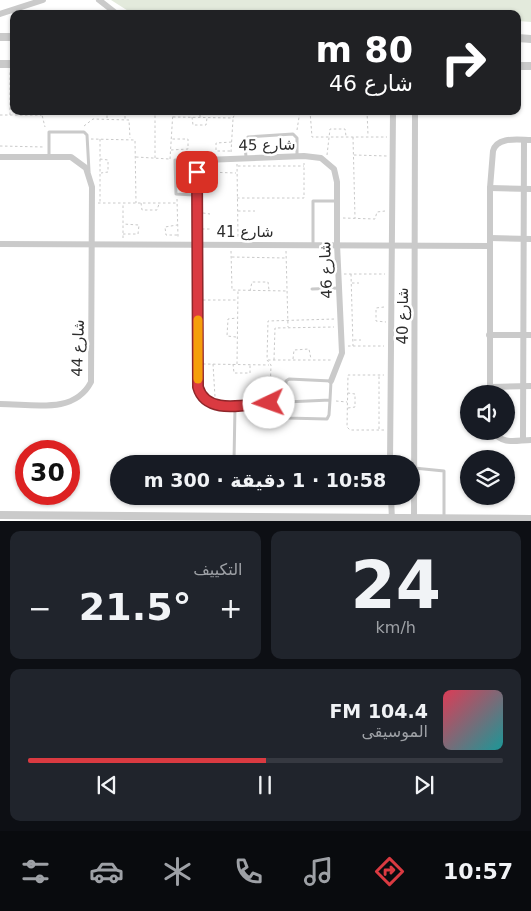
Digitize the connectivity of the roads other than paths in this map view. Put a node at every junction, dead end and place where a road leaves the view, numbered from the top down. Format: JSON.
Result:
{"nodes":[{"id":1,"x":43,"y":0,"type":"edge"},
{"id":2,"x":99,"y":0,"type":"edge"},
{"id":3,"x":34,"y":1,"type":"edge"},
{"id":4,"x":10,"y":10,"type":"edge"},
{"id":5,"x":112,"y":10,"type":"edge"},
{"id":6,"x":393,"y":115,"type":"edge"},
{"id":7,"x":415,"y":115,"type":"edge"},
{"id":8,"x":528,"y":140,"type":"edge"},
{"id":9,"x":301,"y":156,"type":"junction"},
{"id":10,"x":0,"y":157,"type":"edge"},
{"id":11,"x":49,"y":157,"type":"junction"},
{"id":12,"x":246,"y":158,"type":"junction"},
{"id":13,"x":210,"y":159,"type":"junction"},
{"id":14,"x":326,"y":160,"type":"joint"},
{"id":15,"x":89,"y":173,"type":"junction"},
{"id":16,"x":490,"y":188,"type":"junction"},
{"id":17,"x":528,"y":189,"type":"edge"},
{"id":18,"x":196,"y":195,"type":"junction"},
{"id":19,"x":337,"y":201,"type":"junction"},
{"id":20,"x":490,"y":238,"type":"junction"},
{"id":21,"x":523,"y":239,"type":"junction"},
{"id":22,"x":531,"y":239,"type":"edge"},
{"id":23,"x":0,"y":244,"type":"edge"},
{"id":24,"x":197,"y":244,"type":"junction"},
{"id":25,"x":313,"y":244,"type":"junction"},
{"id":26,"x":337,"y":244,"type":"junction"},
{"id":27,"x":392,"y":244,"type":"junction"},
{"id":28,"x":416,"y":244,"type":"junction"},
{"id":29,"x":92,"y":245,"type":"junction"},
{"id":30,"x":490,"y":246,"type":"junction"},
{"id":31,"x":528,"y":277,"type":"edge"},
{"id":32,"x":339,"y":288,"type":"junction"},
{"id":33,"x":312,"y":289,"type":"dead end"},
{"id":34,"x":489,"y":335,"type":"junction"},
{"id":35,"x":528,"y":335,"type":"edge"},
{"id":36,"x":331,"y":381,"type":"junction"},
{"id":37,"x":490,"y":385,"type":"edge"},
{"id":38,"x":523,"y":386,"type":"junction"},
{"id":39,"x":531,"y":386,"type":"edge"},
{"id":40,"x":515,"y":387,"type":"edge"},
{"id":41,"x":330,"y":400,"type":"junction"},
{"id":42,"x":285,"y":402,"type":"junction"},
{"id":43,"x":0,"y":404,"type":"edge"},
{"id":44,"x":235,"y":405,"type":"junction"},
{"id":45,"x":506,"y":440,"type":"edge"},
{"id":46,"x":523,"y":440,"type":"junction"},
{"id":47,"x":531,"y":440,"type":"edge"},
{"id":48,"x":234,"y":455,"type":"edge"},
{"id":49,"x":390,"y":455,"type":"edge"},
{"id":50,"x":414,"y":455,"type":"edge"},
{"id":51,"x":420,"y":469,"type":"edge"},
{"id":52,"x":391,"y":505,"type":"edge"},
{"id":53,"x":414,"y":505,"type":"edge"},
{"id":54,"x":0,"y":514,"type":"edge"},
{"id":55,"x":444,"y":517,"type":"junction"},
{"id":56,"x":167,"y":519,"type":"edge"},
{"id":57,"x":187,"y":519,"type":"edge"},
{"id":58,"x":392,"y":519,"type":"edge"},
{"id":59,"x":414,"y":519,"type":"edge"},
{"id":60,"x":531,"y":519,"type":"edge"}],
"edges":[{"from":1,"to":3,"type":"street"},
{"from":2,"to":5,"type":"street"},
{"from":3,"to":4,"type":"street"},
{"from":6,"to":27,"type":"street","name":"شارع 40"},
{"from":7,"to":28,"type":"street","name":"شارع 40"},
{"from":8,"to":16,"type":"street"},
{"from":8,"to":17,"type":"street"},
{"from":9,"to":12,"type":"street","name":"شارع 45"},
{"from":9,"to":12,"type":"lane"},
{"from":9,"to":14,"type":"street","name":"شارع 45"},
{"from":10,"to":11,"type":"street"},
{"from":11,"to":15,"type":"street"},
{"from":11,"to":15,"type":"lane"},
{"from":12,"to":13,"type":"street","name":"شارع 45"},
{"from":13,"to":18,"type":"street"},
{"from":13,"to":18,"type":"lane"},
{"from":14,"to":19,"type":"street","name":"شارع 46"},
{"from":15,"to":29,"type":"street","name":"شارع 44"},
{"from":16,"to":17,"type":"street"},
{"from":16,"to":20,"type":"street"},
{"from":17,"to":21,"type":"street"},
{"from":18,"to":24,"type":"street"},
{"from":19,"to":25,"type":"lane"},
{"from":19,"to":26,"type":"street","name":"شارع 46"},
{"from":20,"to":21,"type":"street"},
{"from":20,"to":30,"type":"street"},
{"from":21,"to":22,"type":"street"},
{"from":21,"to":31,"type":"street"},
{"from":23,"to":29,"type":"street","name":"شارع 41"},
{"from":24,"to":25,"type":"street","name":"شارع 41"},
{"from":24,"to":29,"type":"street","name":"شارع 41"},
{"from":24,"to":44,"type":"street"},
{"from":25,"to":26,"type":"street","name":"شارع 41"},
{"from":26,"to":27,"type":"street","name":"شارع 41"},
{"from":26,"to":32,"type":"street","name":"شارع 46"},
{"from":27,"to":28,"type":"street","name":"شارع 41"},
{"from":27,"to":49,"type":"street","name":"شارع 40"},
{"from":28,"to":30,"type":"street","name":"شارع 41"},
{"from":28,"to":50,"type":"street","name":"شارع 40"},
{"from":29,"to":43,"type":"street","name":"شارع 44"},
{"from":30,"to":34,"type":"street"},
{"from":31,"to":35,"type":"street"},
{"from":32,"to":33,"type":"lane"},
{"from":32,"to":36,"type":"street","name":"شارع 46"},
{"from":34,"to":35,"type":"street"},
{"from":34,"to":37,"type":"street"},
{"from":35,"to":38,"type":"street"},
{"from":36,"to":41,"type":"lane"},
{"from":36,"to":42,"type":"lane"},
{"from":38,"to":39,"type":"street"},
{"from":38,"to":40,"type":"street"},
{"from":38,"to":46,"type":"street"},
{"from":41,"to":42,"type":"lane"},
{"from":41,"to":42,"type":"lane"},
{"from":42,"to":44,"type":"street"},
{"from":44,"to":48,"type":"lane"},
{"from":45,"to":46,"type":"street"},
{"from":46,"to":47,"type":"street"},
{"from":51,"to":55,"type":"lane"},
{"from":52,"to":58,"type":"street"},
{"from":53,"to":59,"type":"street","name":"شارع 40"},
{"from":54,"to":56,"type":"street"},
{"from":55,"to":59,"type":"street"},
{"from":55,"to":60,"type":"street"},
{"from":56,"to":57,"type":"street"},
{"from":57,"to":58,"type":"street"},
{"from":58,"to":59,"type":"street"}]}
